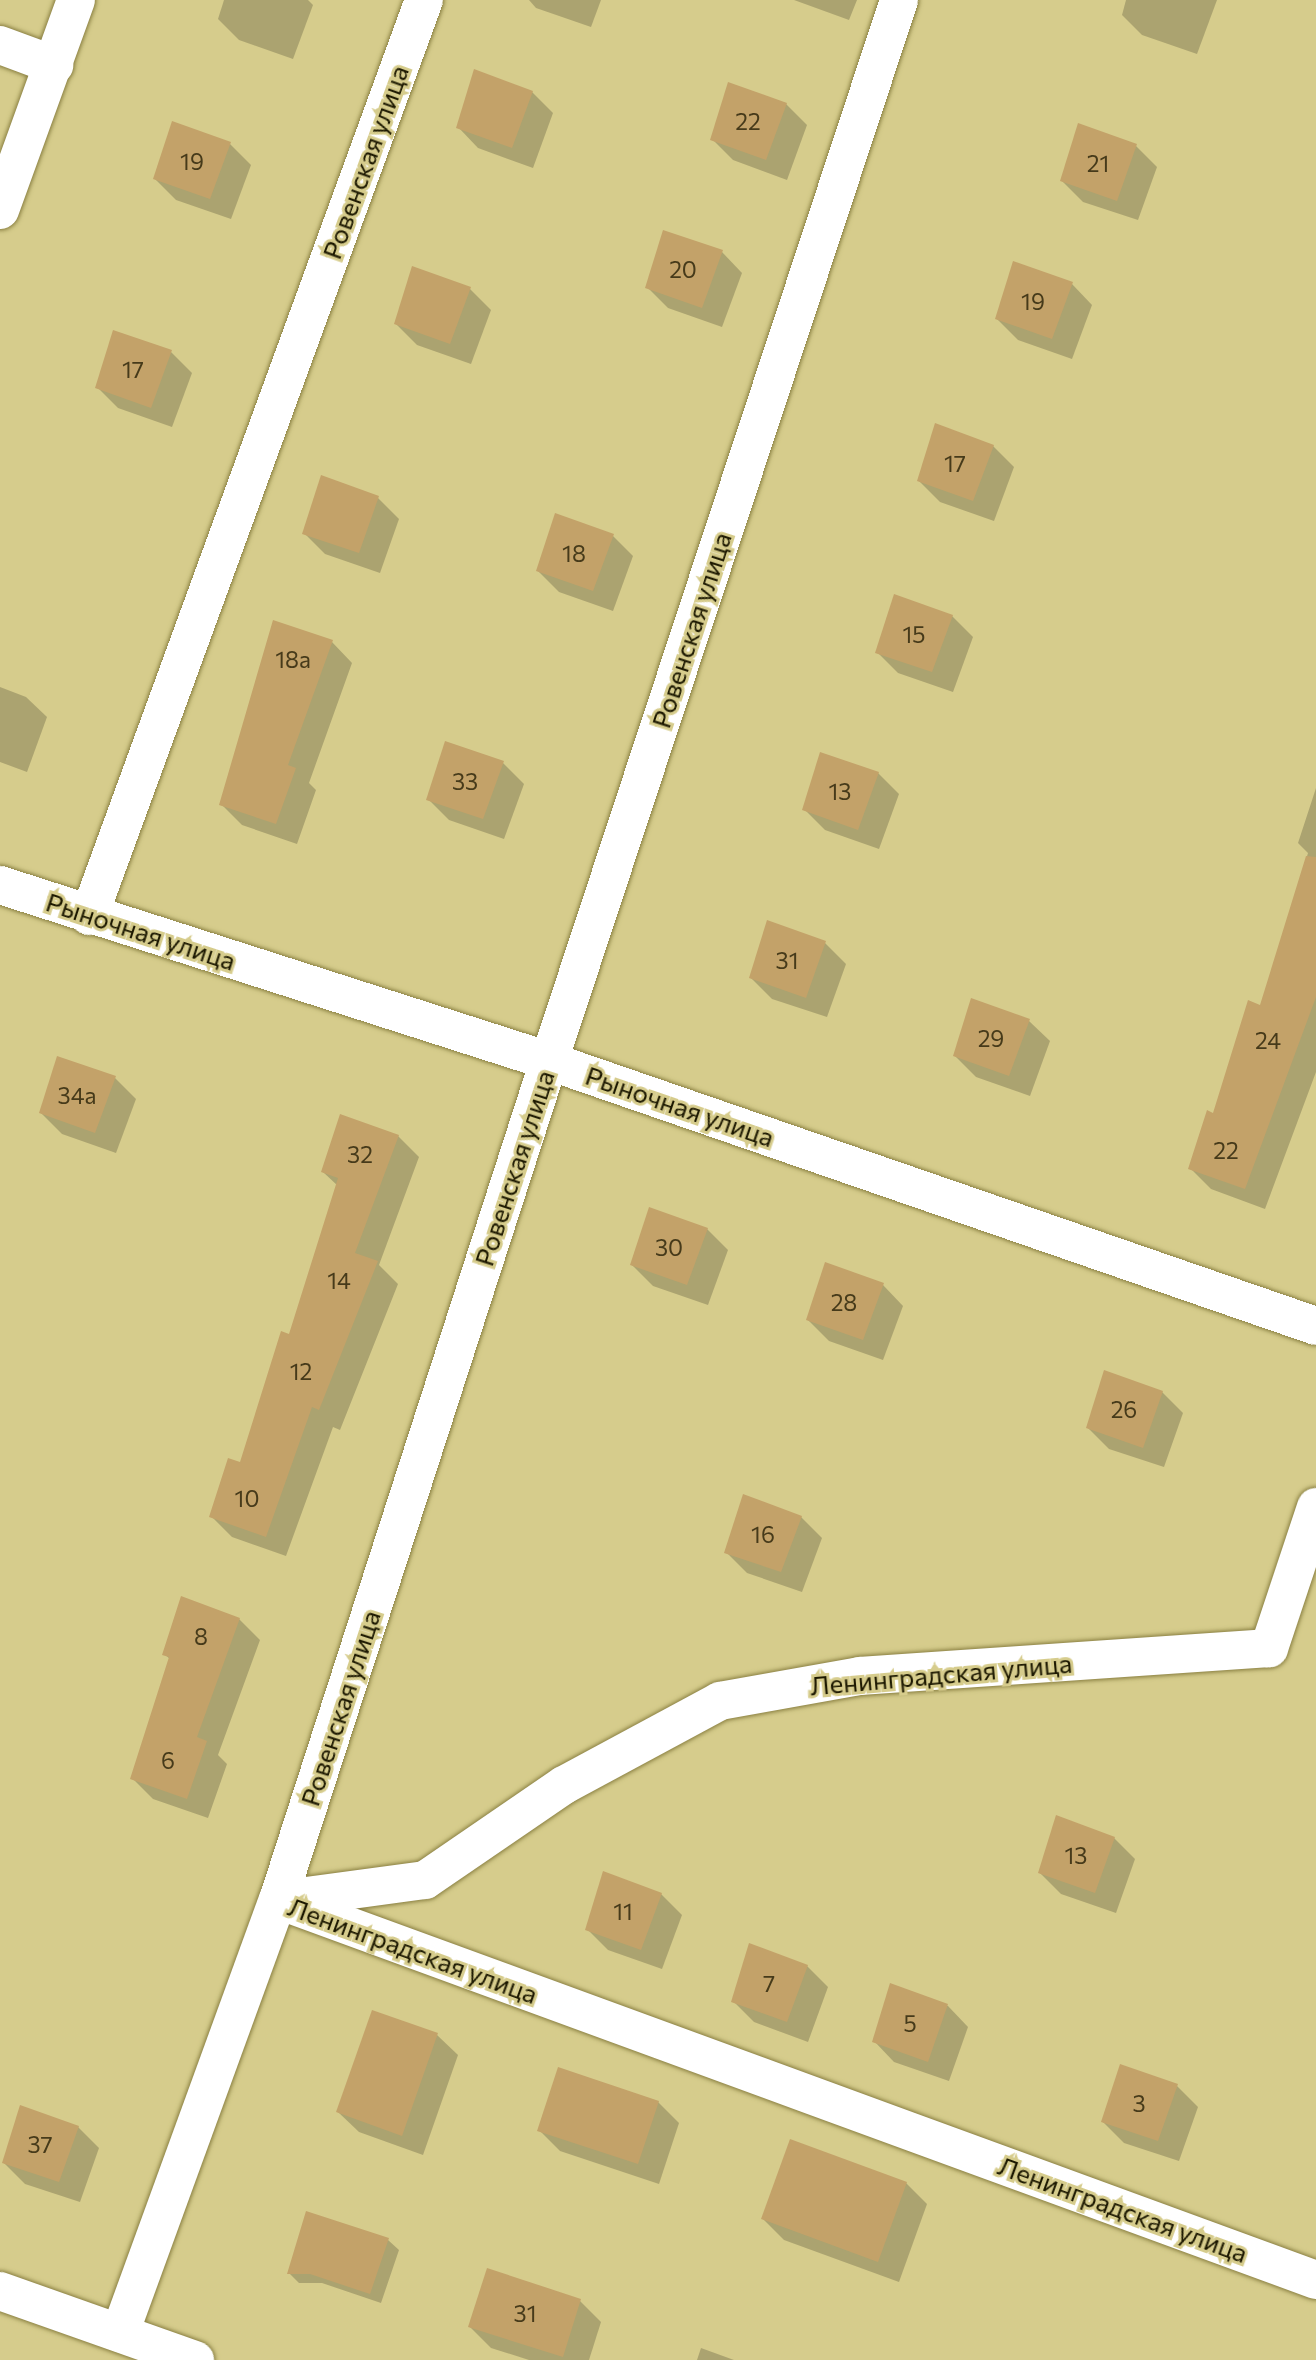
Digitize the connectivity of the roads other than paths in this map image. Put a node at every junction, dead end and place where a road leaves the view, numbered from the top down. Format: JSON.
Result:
{"nodes":[{"id":1,"x":76,"y":0,"type":"edge"},
{"id":2,"x":424,"y":0,"type":"edge"},
{"id":3,"x":899,"y":0,"type":"edge"},
{"id":4,"x":0,"y":45,"type":"edge"},
{"id":5,"x":54,"y":65,"type":"junction"},
{"id":6,"x":0,"y":210,"type":"edge"},
{"id":7,"x":0,"y":885,"type":"edge"},
{"id":8,"x":89,"y":916,"type":"junction"},
{"id":9,"x":548,"y":1060,"type":"junction"},
{"id":10,"x":1316,"y":1326,"type":"edge"},
{"id":11,"x":1316,"y":1507,"type":"edge"},
{"id":12,"x":278,"y":1900,"type":"junction"},
{"id":13,"x":1316,"y":2280,"type":"edge"},
{"id":14,"x":0,"y":2291,"type":"edge"},
{"id":15,"x":120,"y":2333,"type":"junction"},
{"id":16,"x":195,"y":2360,"type":"edge"}],
"edges":[{"from":1,"to":5,"type":"street"},
{"from":2,"to":8,"type":"street","name":"Ровенская улица"},
{"from":3,"to":9,"type":"street","name":"Ровенская улица"},
{"from":4,"to":5,"type":"street"},
{"from":5,"to":6,"type":"street"},
{"from":7,"to":8,"type":"street","name":"Рыночная улица"},
{"from":8,"to":9,"type":"street","name":"Рыночная улица"},
{"from":9,"to":10,"type":"street","name":"Рыночная улица"},
{"from":9,"to":12,"type":"street","name":"Ровенская улица"},
{"from":11,"to":12,"type":"street","name":"Ленинградская улица"},
{"from":12,"to":13,"type":"street","name":"Ленинградская улица"},
{"from":12,"to":15,"type":"street","name":"Ровенская улица"},
{"from":14,"to":15,"type":"street"},
{"from":15,"to":16,"type":"street"}]}
